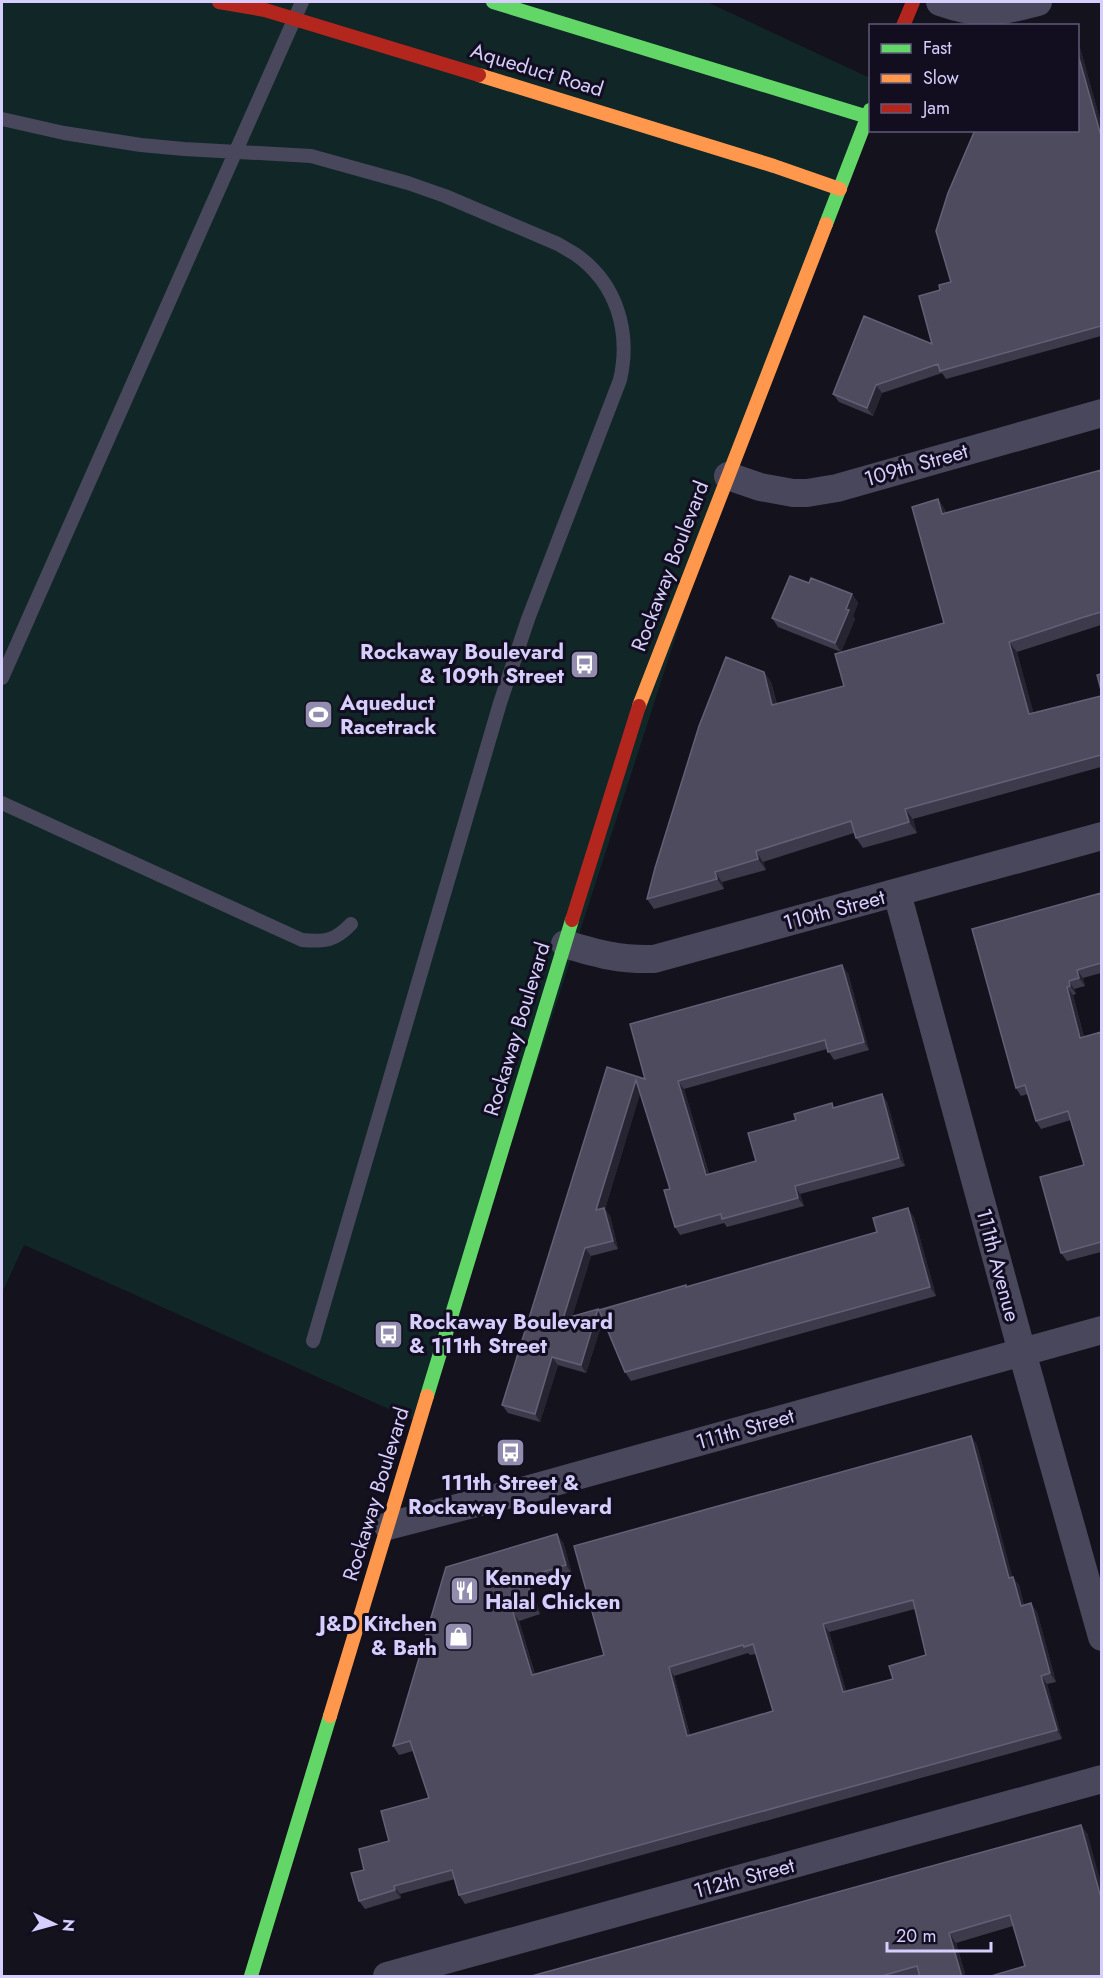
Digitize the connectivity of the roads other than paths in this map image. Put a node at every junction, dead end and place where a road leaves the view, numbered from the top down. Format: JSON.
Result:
{"nodes":[{"id":1,"x":219,"y":2,"type":"edge"},
{"id":2,"x":302,"y":2,"type":"edge"},
{"id":3,"x":493,"y":2,"type":"edge"},
{"id":4,"x":913,"y":2,"type":"edge"},
{"id":5,"x":939,"y":2,"type":"edge"},
{"id":6,"x":1038,"y":2,"type":"edge"},
{"id":7,"x":295,"y":18,"type":"junction"},
{"id":8,"x":904,"y":24,"type":"edge"},
{"id":9,"x":869,"y":113,"type":"edge"},
{"id":10,"x":2,"y":119,"type":"edge"},
{"id":11,"x":236,"y":152,"type":"junction"},
{"id":12,"x":840,"y":189,"type":"junction"},
{"id":13,"x":1101,"y":413,"type":"edge"},
{"id":14,"x":728,"y":476,"type":"junction"},
{"id":15,"x":2,"y":678,"type":"edge"},
{"id":16,"x":2,"y":804,"type":"edge"},
{"id":17,"x":1101,"y":836,"type":"edge"},
{"id":18,"x":897,"y":893,"type":"junction"},
{"id":19,"x":351,"y":924,"type":"dead end"},
{"id":20,"x":565,"y":944,"type":"junction"},
{"id":21,"x":1101,"y":1330,"type":"edge"},
{"id":22,"x":314,"y":1341,"type":"dead end"},
{"id":23,"x":1022,"y":1352,"type":"junction"},
{"id":24,"x":388,"y":1526,"type":"junction"},
{"id":25,"x":1101,"y":1637,"type":"edge"},
{"id":26,"x":1101,"y":1779,"type":"edge"},
{"id":27,"x":251,"y":1977,"type":"edge"},
{"id":28,"x":387,"y":1977,"type":"edge"}],
"edges":[{"from":1,"to":7,"type":"main road","name":"Aqueduct Road"},
{"from":2,"to":7,"type":"lane"},
{"from":3,"to":9,"type":"main road"},
{"from":4,"to":8,"type":"main road"},
{"from":5,"to":6,"type":"street"},
{"from":7,"to":11,"type":"lane"},
{"from":7,"to":12,"type":"main road","name":"Aqueduct Road"},
{"from":9,"to":12,"type":"main road","name":"Rockaway Boulevard"},
{"from":10,"to":11,"type":"lane"},
{"from":11,"to":15,"type":"lane"},
{"from":11,"to":22,"type":"lane"},
{"from":12,"to":14,"type":"main road","name":"Rockaway Boulevard"},
{"from":13,"to":14,"type":"street","name":"109th Street"},
{"from":14,"to":20,"type":"main road","name":"Rockaway Boulevard"},
{"from":16,"to":19,"type":"lane"},
{"from":17,"to":18,"type":"street","name":"110th Street"},
{"from":18,"to":20,"type":"street","name":"110th Street"},
{"from":18,"to":23,"type":"street","name":"111th Avenue"},
{"from":20,"to":24,"type":"main road","name":"Rockaway Boulevard"},
{"from":21,"to":23,"type":"street","name":"111th Street"},
{"from":23,"to":24,"type":"street","name":"111th Street"},
{"from":23,"to":25,"type":"street","name":"111th Avenue"},
{"from":24,"to":27,"type":"main road","name":"Rockaway Boulevard"},
{"from":26,"to":28,"type":"street","name":"112th Street"}]}
